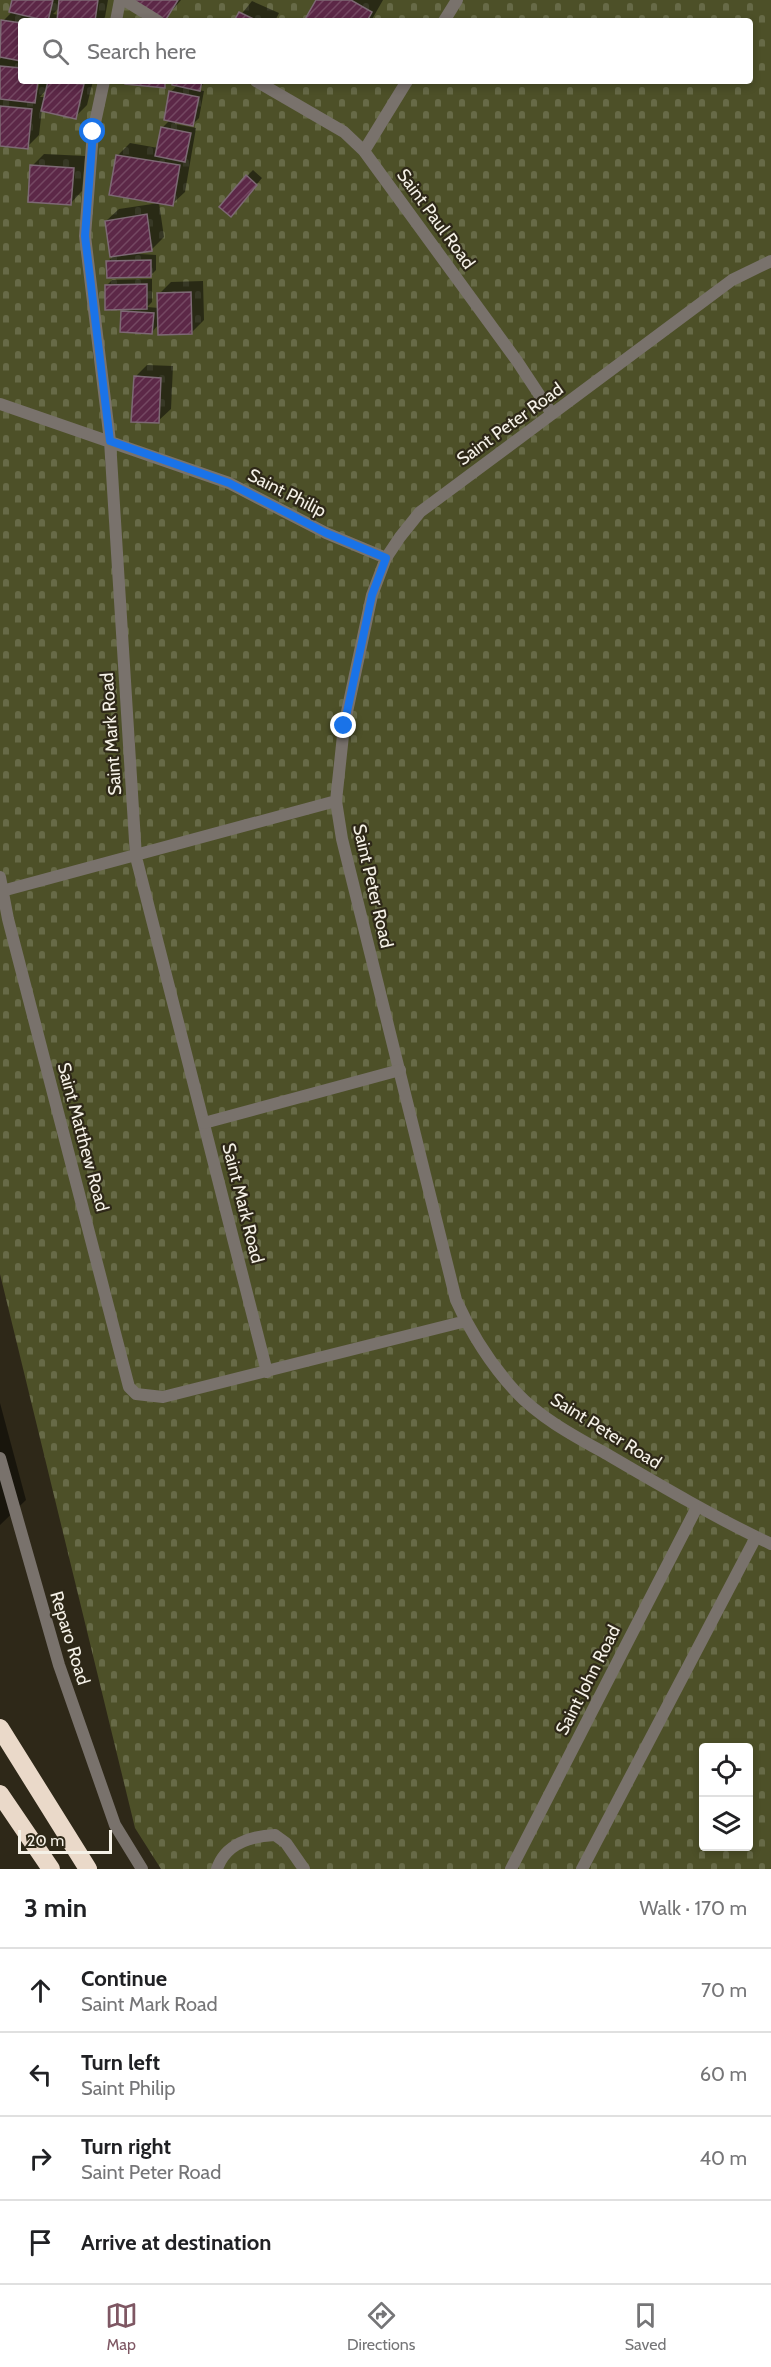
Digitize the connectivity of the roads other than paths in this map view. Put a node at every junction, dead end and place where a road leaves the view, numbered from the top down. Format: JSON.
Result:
{"nodes":[{"id":1,"x":122,"y":0,"type":"edge"},
{"id":2,"x":457,"y":0,"type":"edge"},
{"id":3,"x":117,"y":18,"type":"edge"},
{"id":4,"x":153,"y":18,"type":"edge"},
{"id":5,"x":446,"y":18,"type":"edge"},
{"id":6,"x":103,"y":84,"type":"edge"},
{"id":7,"x":261,"y":84,"type":"edge"},
{"id":8,"x":405,"y":84,"type":"edge"},
{"id":9,"x":364,"y":151,"type":"junction"},
{"id":10,"x":771,"y":261,"type":"edge"},
{"id":11,"x":0,"y":404,"type":"edge"},
{"id":12,"x":552,"y":414,"type":"junction"},
{"id":13,"x":110,"y":441,"type":"junction"},
{"id":14,"x":386,"y":558,"type":"junction"},
{"id":15,"x":336,"y":801,"type":"junction"},
{"id":16,"x":136,"y":857,"type":"junction"},
{"id":17,"x":0,"y":877,"type":"edge"},
{"id":18,"x":2,"y":891,"type":"junction"},
{"id":19,"x":400,"y":1070,"type":"junction"},
{"id":20,"x":204,"y":1123,"type":"junction"},
{"id":21,"x":466,"y":1321,"type":"junction"},
{"id":22,"x":267,"y":1372,"type":"junction"},
{"id":23,"x":0,"y":1458,"type":"edge"},
{"id":24,"x":697,"y":1507,"type":"junction"},
{"id":25,"x":756,"y":1537,"type":"junction"},
{"id":26,"x":771,"y":1544,"type":"edge"},
{"id":27,"x":0,"y":1728,"type":"edge"},
{"id":28,"x":0,"y":1794,"type":"edge"},
{"id":29,"x":51,"y":1869,"type":"edge"},
{"id":30,"x":88,"y":1869,"type":"edge"},
{"id":31,"x":142,"y":1869,"type":"edge"},
{"id":32,"x":217,"y":1869,"type":"edge"},
{"id":33,"x":304,"y":1869,"type":"edge"},
{"id":34,"x":512,"y":1869,"type":"edge"},
{"id":35,"x":582,"y":1869,"type":"edge"}],
"edges":[{"from":1,"to":3,"type":"street"},
{"from":1,"to":4,"type":"street"},
{"from":2,"to":5,"type":"street"},
{"from":6,"to":13,"type":"street","name":"Saint Mark Road"},
{"from":7,"to":9,"type":"street","name":"Saint Paul Road"},
{"from":8,"to":9,"type":"street"},
{"from":9,"to":12,"type":"street","name":"Saint Paul Road"},
{"from":10,"to":12,"type":"street","name":"Saint Peter Road"},
{"from":11,"to":13,"type":"street","name":"Saint Philip"},
{"from":12,"to":14,"type":"street","name":"Saint Peter Road"},
{"from":13,"to":14,"type":"street","name":"Saint Philip"},
{"from":13,"to":16,"type":"street","name":"Saint Mark Road"},
{"from":14,"to":15,"type":"street","name":"Saint Peter Road"},
{"from":15,"to":16,"type":"street"},
{"from":15,"to":19,"type":"street","name":"Saint Peter Road"},
{"from":16,"to":18,"type":"street"},
{"from":16,"to":20,"type":"street","name":"Saint Mark Road"},
{"from":17,"to":18,"type":"street","name":"Saint Matthew Road"},
{"from":18,"to":22,"type":"street","name":"Saint Matthew Road"},
{"from":19,"to":20,"type":"street"},
{"from":19,"to":21,"type":"street","name":"Saint Peter Road"},
{"from":20,"to":22,"type":"street","name":"Saint Mark Road"},
{"from":21,"to":22,"type":"street"},
{"from":21,"to":24,"type":"street","name":"Saint Peter Road"},
{"from":23,"to":31,"type":"street","name":"Reparo Road"},
{"from":24,"to":25,"type":"street","name":"Saint Peter Road"},
{"from":24,"to":34,"type":"street","name":"Saint John Road"},
{"from":25,"to":26,"type":"street","name":"Saint Peter Road"},
{"from":25,"to":35,"type":"street"},
{"from":27,"to":30,"type":"highway"},
{"from":28,"to":29,"type":"highway"},
{"from":32,"to":33,"type":"street"}]}
